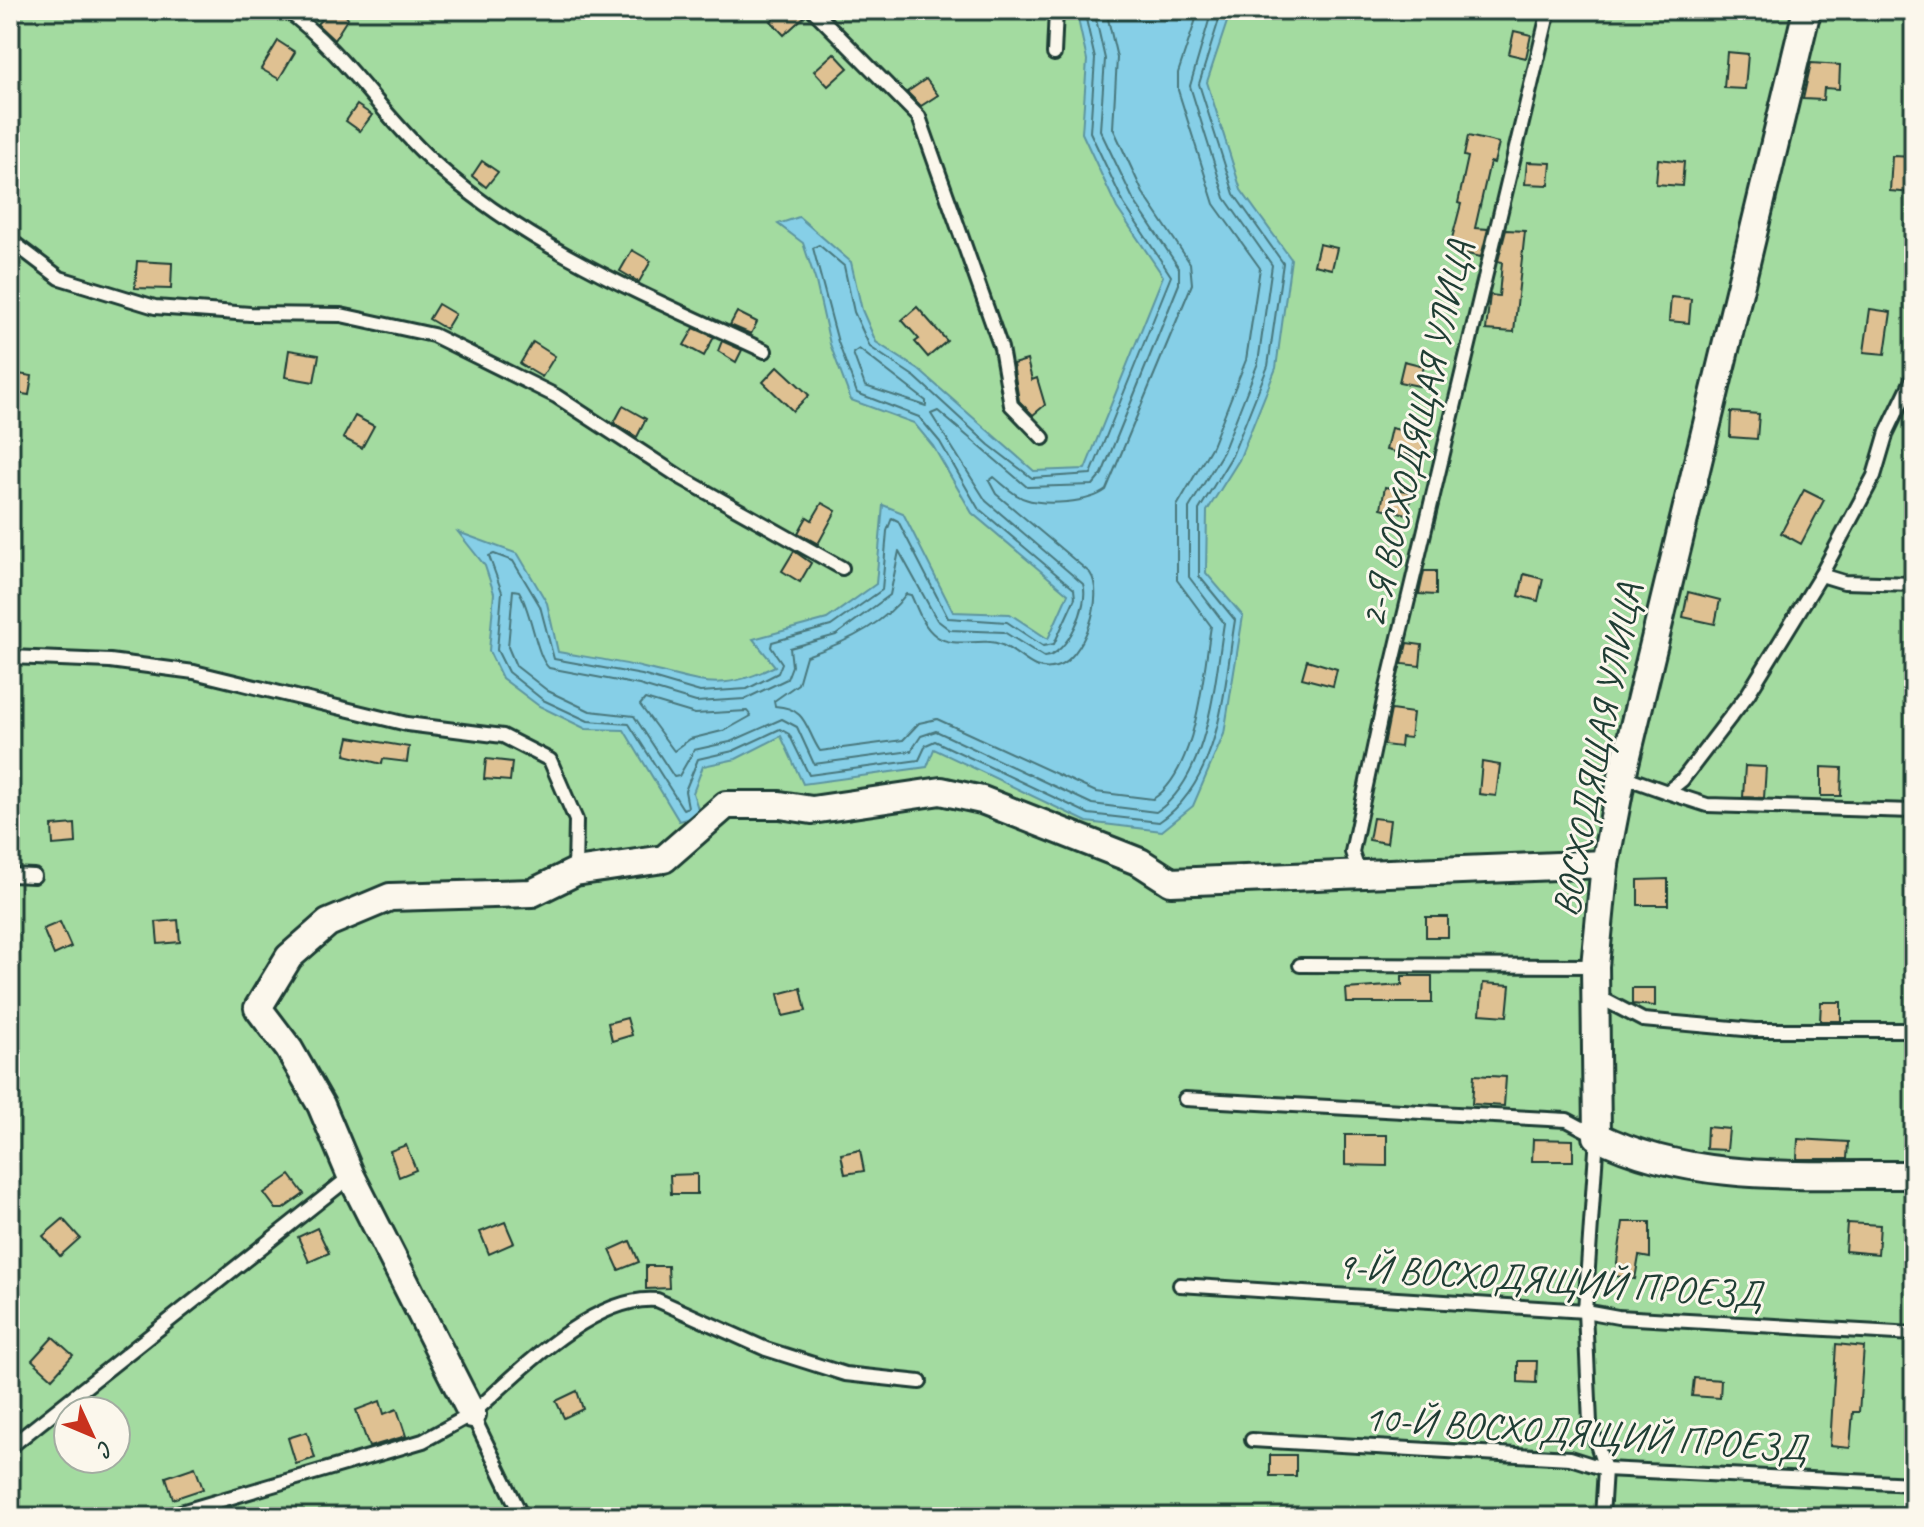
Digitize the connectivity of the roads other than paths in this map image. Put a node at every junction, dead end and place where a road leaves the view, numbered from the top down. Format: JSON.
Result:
{"nodes":[{"id":1,"x":286,"y":10,"type":"edge"},
{"id":2,"x":813,"y":10,"type":"edge"},
{"id":3,"x":1056,"y":10,"type":"edge"},
{"id":4,"x":1549,"y":10,"type":"edge"},
{"id":5,"x":1807,"y":10,"type":"edge"},
{"id":6,"x":1054,"y":54,"type":"dead end"},
{"id":7,"x":10,"y":240,"type":"edge"},
{"id":8,"x":765,"y":351,"type":"dead end"},
{"id":9,"x":1914,"y":376,"type":"edge"},
{"id":10,"x":1043,"y":438,"type":"dead end"},
{"id":11,"x":842,"y":568,"type":"dead end"},
{"id":12,"x":1821,"y":575,"type":"junction"},
{"id":13,"x":1914,"y":584,"type":"edge"},
{"id":14,"x":10,"y":657,"type":"edge"},
{"id":15,"x":1622,"y":776,"type":"junction"},
{"id":16,"x":1667,"y":792,"type":"junction"},
{"id":17,"x":1914,"y":811,"type":"edge"},
{"id":18,"x":1605,"y":864,"type":"junction"},
{"id":19,"x":575,"y":872,"type":"junction"},
{"id":20,"x":1359,"y":873,"type":"junction"},
{"id":21,"x":10,"y":875,"type":"edge"},
{"id":22,"x":34,"y":876,"type":"dead end"},
{"id":23,"x":1300,"y":965,"type":"dead end"},
{"id":24,"x":1595,"y":966,"type":"junction"},
{"id":25,"x":1597,"y":996,"type":"junction"},
{"id":26,"x":1914,"y":1030,"type":"edge"},
{"id":27,"x":1185,"y":1099,"type":"dead end"},
{"id":28,"x":1597,"y":1136,"type":"junction"},
{"id":29,"x":1914,"y":1175,"type":"edge"},
{"id":30,"x":351,"y":1176,"type":"junction"},
{"id":31,"x":1180,"y":1285,"type":"dead end"},
{"id":32,"x":1585,"y":1311,"type":"junction"},
{"id":33,"x":1914,"y":1334,"type":"edge"},
{"id":34,"x":920,"y":1382,"type":"dead end"},
{"id":35,"x":472,"y":1414,"type":"junction"},
{"id":36,"x":1252,"y":1440,"type":"dead end"},
{"id":37,"x":10,"y":1447,"type":"edge"},
{"id":38,"x":1605,"y":1469,"type":"junction"},
{"id":39,"x":1914,"y":1484,"type":"edge"},
{"id":40,"x":164,"y":1517,"type":"edge"},
{"id":41,"x":522,"y":1517,"type":"edge"},
{"id":42,"x":1602,"y":1517,"type":"edge"}],
"edges":[{"from":1,"to":8,"type":"lane"},
{"from":2,"to":10,"type":"lane"},
{"from":3,"to":6,"type":"lane"},
{"from":4,"to":20,"type":"lane","name":"2-Я ВОСХОДЯЩАЯ УЛИЦА"},
{"from":5,"to":15,"type":"street","name":"ВОСХОДЯЩАЯ УЛИЦА"},
{"from":7,"to":11,"type":"lane"},
{"from":9,"to":12,"type":"lane"},
{"from":12,"to":13,"type":"lane"},
{"from":12,"to":16,"type":"lane"},
{"from":14,"to":19,"type":"lane"},
{"from":15,"to":16,"type":"lane"},
{"from":15,"to":18,"type":"street","name":"ВОСХОДЯЩАЯ УЛИЦА"},
{"from":16,"to":17,"type":"lane"},
{"from":18,"to":20,"type":"street"},
{"from":18,"to":24,"type":"street","name":"ВОСХОДЯЩАЯ УЛИЦА"},
{"from":19,"to":20,"type":"street"},
{"from":19,"to":30,"type":"street"},
{"from":21,"to":22,"type":"lane"},
{"from":23,"to":24,"type":"lane"},
{"from":24,"to":25,"type":"street","name":"ВОСХОДЯЩАЯ УЛИЦА"},
{"from":25,"to":26,"type":"lane"},
{"from":25,"to":28,"type":"street","name":"ВОСХОДЯЩАЯ УЛИЦА"},
{"from":27,"to":28,"type":"lane"},
{"from":28,"to":29,"type":"street"},
{"from":28,"to":32,"type":"lane","name":"ВОСХОДЯЩАЯ УЛИЦА"},
{"from":30,"to":35,"type":"street"},
{"from":30,"to":37,"type":"lane"},
{"from":31,"to":32,"type":"lane","name":"9-Й ВОСХОДЯЩИЙ ПРОЕЗД"},
{"from":32,"to":33,"type":"lane","name":"9-Й ВОСХОДЯЩИЙ ПРОЕЗД"},
{"from":32,"to":38,"type":"lane","name":"ВОСХОДЯЩАЯ УЛИЦА"},
{"from":34,"to":35,"type":"lane"},
{"from":35,"to":40,"type":"lane"},
{"from":35,"to":41,"type":"lane"},
{"from":36,"to":38,"type":"lane","name":"10-Й ВОСХОДЯЩИЙ ПРОЕЗД"},
{"from":38,"to":39,"type":"lane","name":"10-Й ВОСХОДЯЩИЙ ПРОЕЗД"},
{"from":38,"to":42,"type":"lane","name":"ВОСХОДЯЩАЯ УЛИЦА"}]}
